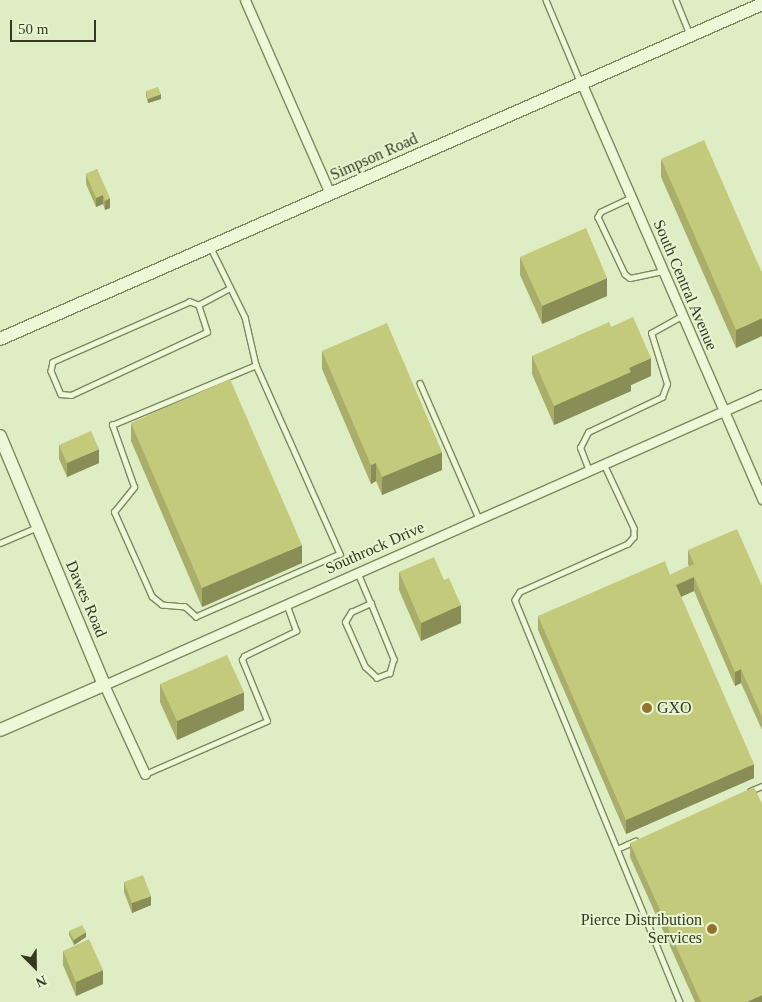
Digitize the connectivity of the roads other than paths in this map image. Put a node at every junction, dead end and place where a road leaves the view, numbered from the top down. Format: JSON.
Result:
{"nodes":[{"id":1,"x":245,"y":0,"type":"edge"},
{"id":2,"x":546,"y":0,"type":"edge"},
{"id":3,"x":676,"y":0,"type":"edge"},
{"id":4,"x":762,"y":4,"type":"edge"},
{"id":5,"x":690,"y":35,"type":"junction"},
{"id":6,"x":581,"y":82,"type":"junction"},
{"id":7,"x":330,"y":194,"type":"junction"},
{"id":8,"x":631,"y":198,"type":"junction"},
{"id":9,"x":210,"y":247,"type":"junction"},
{"id":10,"x":663,"y":271,"type":"junction"},
{"id":11,"x":230,"y":288,"type":"junction"},
{"id":12,"x":198,"y":305,"type":"junction"},
{"id":13,"x":682,"y":316,"type":"junction"},
{"id":14,"x":0,"y":339,"type":"edge"},
{"id":15,"x":256,"y":365,"type":"junction"},
{"id":16,"x":420,"y":383,"type":"dead end"},
{"id":17,"x":762,"y":394,"type":"edge"},
{"id":18,"x":723,"y":411,"type":"junction"},
{"id":19,"x":0,"y":436,"type":"edge"},
{"id":20,"x":604,"y":464,"type":"junction"},
{"id":21,"x":589,"y":471,"type":"junction"},
{"id":22,"x":762,"y":499,"type":"edge"},
{"id":23,"x":479,"y":520,"type":"junction"},
{"id":24,"x":38,"y":527,"type":"junction"},
{"id":25,"x":0,"y":543,"type":"edge"},
{"id":26,"x":358,"y":573,"type":"junction"},
{"id":27,"x":371,"y":603,"type":"junction"},
{"id":28,"x":286,"y":604,"type":"junction"},
{"id":29,"x":104,"y":685,"type":"junction"},
{"id":30,"x":0,"y":730,"type":"edge"},
{"id":31,"x":145,"y":774,"type":"joint"},
{"id":32,"x":762,"y":786,"type":"edge"},
{"id":33,"x":744,"y":794,"type":"edge"},
{"id":34,"x":644,"y":837,"type":"edge"},
{"id":35,"x":617,"y":849,"type":"junction"},
{"id":36,"x":680,"y":1002,"type":"edge"}],
"edges":[{"from":1,"to":7,"type":"street"},
{"from":2,"to":6,"type":"lane"},
{"from":3,"to":5,"type":"lane"},
{"from":4,"to":5,"type":"street","name":"Simpson Road"},
{"from":5,"to":6,"type":"street","name":"Simpson Road"},
{"from":6,"to":7,"type":"street","name":"Simpson Road"},
{"from":6,"to":8,"type":"street","name":"South Central Avenue"},
{"from":7,"to":9,"type":"street","name":"Simpson Road"},
{"from":8,"to":10,"type":"street","name":"South Central Avenue"},
{"from":8,"to":10,"type":"lane"},
{"from":9,"to":11,"type":"lane"},
{"from":9,"to":14,"type":"street","name":"Simpson Road"},
{"from":10,"to":13,"type":"street","name":"South Central Avenue"},
{"from":11,"to":12,"type":"lane"},
{"from":11,"to":15,"type":"lane"},
{"from":12,"to":12,"type":"lane"},
{"from":13,"to":18,"type":"street","name":"South Central Avenue"},
{"from":13,"to":21,"type":"lane"},
{"from":15,"to":15,"type":"lane"},
{"from":16,"to":23,"type":"lane"},
{"from":17,"to":18,"type":"street","name":"Southrock Drive"},
{"from":18,"to":20,"type":"street","name":"Southrock Drive"},
{"from":18,"to":22,"type":"street","name":"South Central Avenue"},
{"from":19,"to":24,"type":"street","name":"Dawes Road"},
{"from":20,"to":21,"type":"street","name":"Southrock Drive"},
{"from":20,"to":35,"type":"lane"},
{"from":21,"to":23,"type":"street","name":"Southrock Drive"},
{"from":23,"to":26,"type":"street","name":"Southrock Drive"},
{"from":24,"to":25,"type":"lane"},
{"from":24,"to":29,"type":"street","name":"Dawes Road"},
{"from":26,"to":27,"type":"lane"},
{"from":26,"to":28,"type":"street","name":"Southrock Drive"},
{"from":27,"to":27,"type":"lane"},
{"from":28,"to":29,"type":"street","name":"Southrock Drive"},
{"from":28,"to":31,"type":"lane"},
{"from":29,"to":30,"type":"street","name":"Southrock Drive"},
{"from":29,"to":31,"type":"street","name":"Dawes Road"},
{"from":32,"to":33,"type":"lane"},
{"from":34,"to":35,"type":"lane"},
{"from":35,"to":36,"type":"lane"}]}
